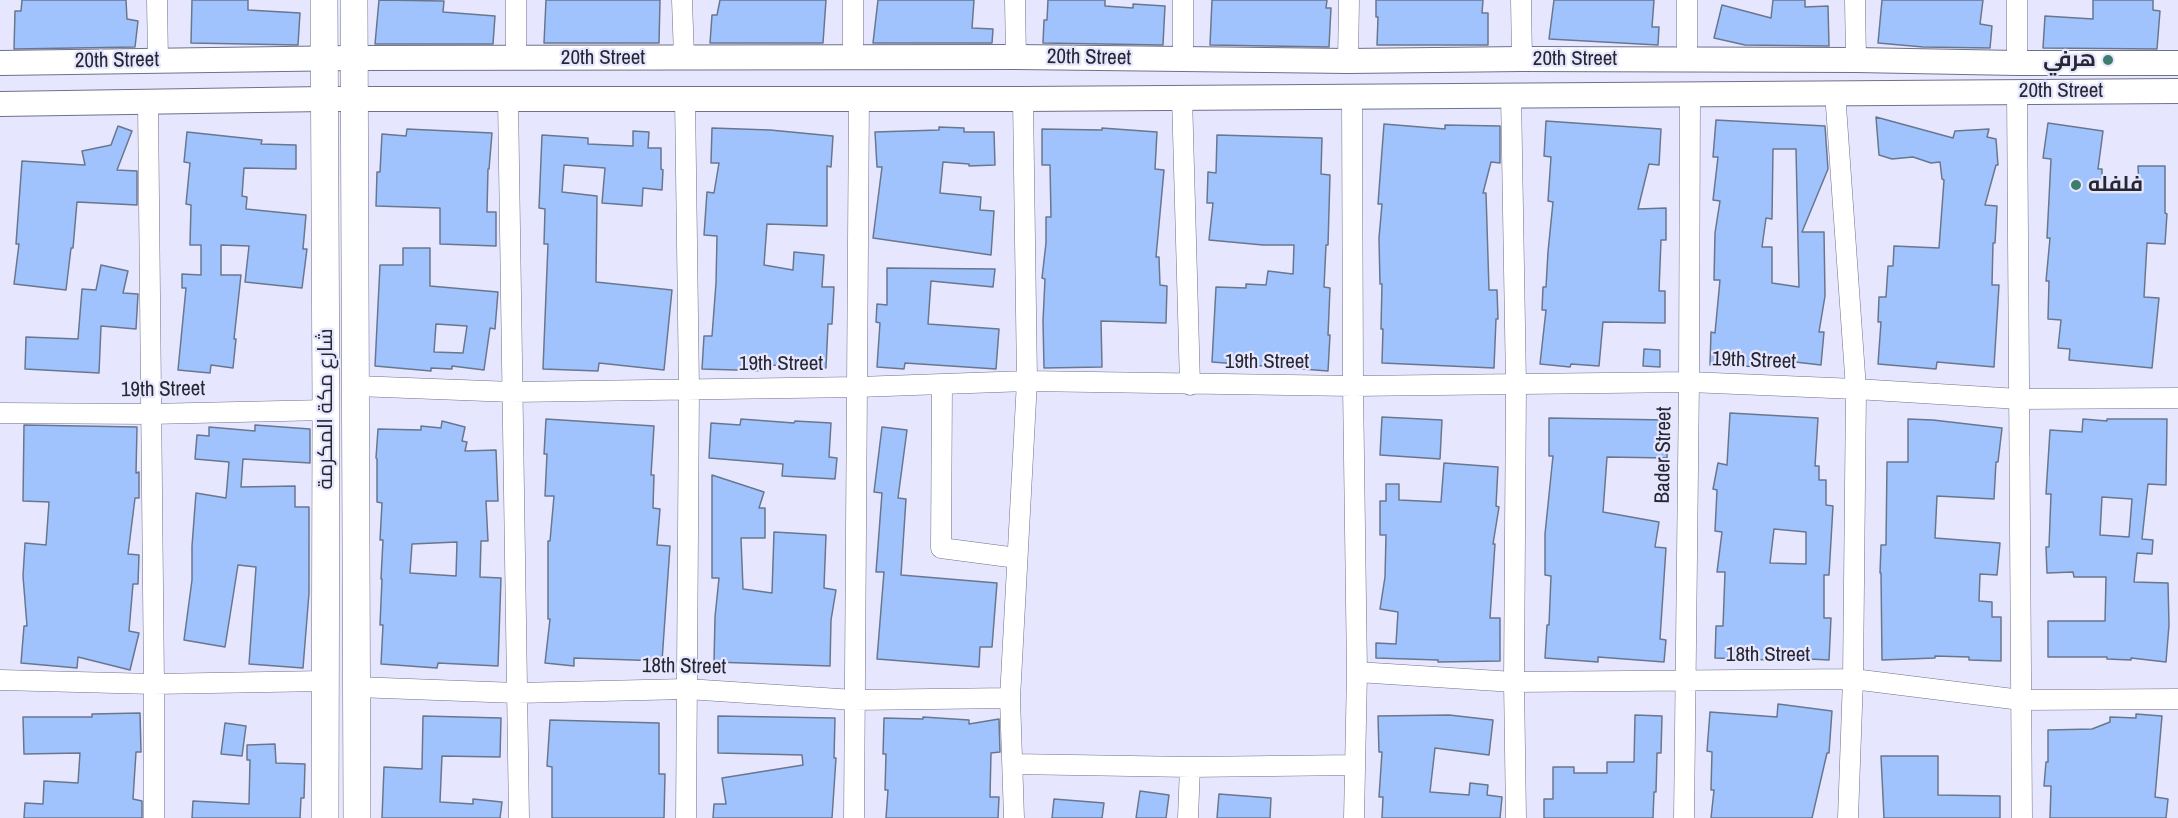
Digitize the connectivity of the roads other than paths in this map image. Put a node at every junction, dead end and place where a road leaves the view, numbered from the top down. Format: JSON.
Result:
{"nodes":[{"id":1,"x":157,"y":0,"type":"edge"},
{"id":2,"x":324,"y":0,"type":"edge"},
{"id":3,"x":354,"y":0,"type":"edge"},
{"id":4,"x":516,"y":0,"type":"edge"},
{"id":5,"x":682,"y":0,"type":"edge"},
{"id":6,"x":853,"y":0,"type":"edge"},
{"id":7,"x":1015,"y":0,"type":"edge"},
{"id":8,"x":1183,"y":0,"type":"edge"},
{"id":9,"x":1349,"y":0,"type":"edge"},
{"id":10,"x":1521,"y":0,"type":"edge"},
{"id":11,"x":1687,"y":0,"type":"edge"},
{"id":12,"x":1855,"y":0,"type":"edge"},
{"id":13,"x":2017,"y":0,"type":"edge"},
{"id":14,"x":354,"y":57,"type":"junction"},
{"id":15,"x":684,"y":57,"type":"junction"},
{"id":16,"x":853,"y":57,"type":"junction"},
{"id":17,"x":1016,"y":57,"type":"junction"},
{"id":18,"x":324,"y":58,"type":"junction"},
{"id":19,"x":516,"y":58,"type":"junction"},
{"id":20,"x":1183,"y":59,"type":"junction"},
{"id":21,"x":1522,"y":59,"type":"junction"},
{"id":22,"x":158,"y":60,"type":"junction"},
{"id":23,"x":1687,"y":60,"type":"junction"},
{"id":24,"x":1856,"y":60,"type":"junction"},
{"id":25,"x":1348,"y":61,"type":"junction"},
{"id":26,"x":0,"y":63,"type":"edge"},
{"id":27,"x":2017,"y":63,"type":"junction"},
{"id":28,"x":2178,"y":63,"type":"edge"},
{"id":29,"x":2017,"y":91,"type":"junction"},
{"id":30,"x":2178,"y":91,"type":"edge"},
{"id":31,"x":1835,"y":92,"type":"junction"},
{"id":32,"x":1690,"y":93,"type":"junction"},
{"id":33,"x":1511,"y":94,"type":"junction"},
{"id":34,"x":1182,"y":96,"type":"junction"},
{"id":35,"x":1352,"y":96,"type":"junction"},
{"id":36,"x":859,"y":97,"type":"junction"},
{"id":37,"x":685,"y":98,"type":"junction"},
{"id":38,"x":324,"y":99,"type":"junction"},
{"id":39,"x":354,"y":99,"type":"junction"},
{"id":40,"x":508,"y":99,"type":"junction"},
{"id":41,"x":1023,"y":99,"type":"junction"},
{"id":42,"x":148,"y":103,"type":"junction"},
{"id":43,"x":0,"y":104,"type":"edge"},
{"id":44,"x":1026,"y":381,"type":"junction"},
{"id":45,"x":1689,"y":382,"type":"junction"},
{"id":46,"x":942,"y":385,"type":"junction"},
{"id":47,"x":1190,"y":385,"type":"junction"},
{"id":48,"x":356,"y":386,"type":"junction"},
{"id":49,"x":1353,"y":386,"type":"junction"},
{"id":50,"x":1516,"y":386,"type":"junction"},
{"id":51,"x":858,"y":387,"type":"junction"},
{"id":52,"x":1856,"y":388,"type":"junction"},
{"id":53,"x":689,"y":389,"type":"junction"},
{"id":54,"x":513,"y":392,"type":"junction"},
{"id":55,"x":2178,"y":398,"type":"edge"},
{"id":56,"x":2019,"y":399,"type":"junction"},
{"id":57,"x":326,"y":410,"type":"junction"},
{"id":58,"x":0,"y":413,"type":"edge"},
{"id":59,"x":150,"y":414,"type":"junction"},
{"id":60,"x":1017,"y":558,"type":"junction"},
{"id":61,"x":1357,"y":672,"type":"junction"},
{"id":62,"x":1853,"y":679,"type":"junction"},
{"id":63,"x":0,"y":680,"type":"edge"},
{"id":64,"x":1685,"y":680,"type":"junction"},
{"id":65,"x":324,"y":681,"type":"junction"},
{"id":66,"x":1514,"y":682,"type":"junction"},
{"id":67,"x":154,"y":684,"type":"junction"},
{"id":68,"x":356,"y":687,"type":"junction"},
{"id":69,"x":687,"y":689,"type":"junction"},
{"id":70,"x":517,"y":693,"type":"junction"},
{"id":71,"x":1010,"y":698,"type":"junction"},
{"id":72,"x":854,"y":699,"type":"junction"},
{"id":73,"x":2178,"y":699,"type":"edge"},
{"id":74,"x":2021,"y":700,"type":"junction"},
{"id":75,"x":1013,"y":764,"type":"junction"},
{"id":76,"x":1354,"y":765,"type":"junction"},
{"id":77,"x":1190,"y":767,"type":"junction"},
{"id":78,"x":154,"y":818,"type":"edge"},
{"id":79,"x":325,"y":818,"type":"edge"},
{"id":80,"x":357,"y":818,"type":"edge"},
{"id":81,"x":519,"y":818,"type":"edge"},
{"id":82,"x":686,"y":818,"type":"edge"},
{"id":83,"x":854,"y":818,"type":"edge"},
{"id":84,"x":1014,"y":818,"type":"edge"},
{"id":85,"x":1188,"y":818,"type":"edge"},
{"id":86,"x":1354,"y":818,"type":"edge"},
{"id":87,"x":1516,"y":818,"type":"edge"},
{"id":88,"x":1684,"y":818,"type":"edge"},
{"id":89,"x":1848,"y":818,"type":"edge"},
{"id":90,"x":2022,"y":818,"type":"edge"}],
"edges":[{"from":1,"to":22,"type":"street"},
{"from":2,"to":18,"type":"main road","name":"شارع مكة المكرمة"},
{"from":3,"to":14,"type":"main road","name":"شارع مكة المكرمة"},
{"from":4,"to":19,"type":"street"},
{"from":5,"to":15,"type":"street"},
{"from":6,"to":16,"type":"street"},
{"from":7,"to":17,"type":"street"},
{"from":8,"to":20,"type":"street"},
{"from":9,"to":25,"type":"street"},
{"from":10,"to":21,"type":"street"},
{"from":11,"to":23,"type":"street"},
{"from":12,"to":24,"type":"street"},
{"from":13,"to":27,"type":"street"},
{"from":14,"to":18,"type":"street","name":"20th Street"},
{"from":14,"to":19,"type":"street","name":"20th Street"},
{"from":14,"to":39,"type":"main road","name":"شارع مكة المكرمة"},
{"from":15,"to":16,"type":"street","name":"20th Street"},
{"from":15,"to":19,"type":"street","name":"20th Street"},
{"from":16,"to":17,"type":"street","name":"20th Street"},
{"from":17,"to":20,"type":"street","name":"20th Street"},
{"from":18,"to":22,"type":"street","name":"20th Street"},
{"from":18,"to":38,"type":"main road","name":"شارع مكة المكرمة"},
{"from":20,"to":25,"type":"street","name":"20th Street"},
{"from":21,"to":23,"type":"street","name":"20th Street"},
{"from":21,"to":25,"type":"street","name":"20th Street"},
{"from":22,"to":26,"type":"street","name":"20th Street"},
{"from":23,"to":24,"type":"street","name":"20th Street"},
{"from":24,"to":27,"type":"street","name":"20th Street"},
{"from":27,"to":28,"type":"street","name":"20th Street"},
{"from":29,"to":30,"type":"street","name":"20th Street"},
{"from":29,"to":31,"type":"street","name":"20th Street"},
{"from":29,"to":56,"type":"street"},
{"from":31,"to":32,"type":"street","name":"20th Street"},
{"from":31,"to":52,"type":"street"},
{"from":32,"to":33,"type":"street","name":"20th Street"},
{"from":32,"to":45,"type":"street","name":"Bader Street"},
{"from":33,"to":35,"type":"street","name":"20th Street"},
{"from":33,"to":50,"type":"street"},
{"from":34,"to":35,"type":"street","name":"20th Street"},
{"from":34,"to":41,"type":"street","name":"20th Street"},
{"from":34,"to":47,"type":"street"},
{"from":35,"to":49,"type":"street"},
{"from":36,"to":37,"type":"street","name":"20th Street"},
{"from":36,"to":41,"type":"street","name":"20th Street"},
{"from":36,"to":51,"type":"street"},
{"from":37,"to":40,"type":"street","name":"20th Street"},
{"from":37,"to":53,"type":"street"},
{"from":38,"to":39,"type":"street","name":"20th Street"},
{"from":38,"to":42,"type":"street","name":"20th Street"},
{"from":38,"to":57,"type":"main road","name":"شارع مكة المكرمة"},
{"from":39,"to":40,"type":"street","name":"20th Street"},
{"from":39,"to":48,"type":"main road","name":"شارع مكة المكرمة"},
{"from":40,"to":54,"type":"street"},
{"from":41,"to":44,"type":"street"},
{"from":42,"to":43,"type":"street","name":"20th Street"},
{"from":42,"to":59,"type":"street"},
{"from":44,"to":46,"type":"street","name":"19th Street"},
{"from":44,"to":47,"type":"street","name":"19th Street"},
{"from":44,"to":60,"type":"street"},
{"from":45,"to":50,"type":"street","name":"19th Street"},
{"from":45,"to":52,"type":"street","name":"19th Street"},
{"from":45,"to":64,"type":"street","name":"Bader Street"},
{"from":46,"to":51,"type":"street","name":"19th Street"},
{"from":46,"to":60,"type":"street"},
{"from":47,"to":49,"type":"street","name":"19th Street"},
{"from":48,"to":54,"type":"street","name":"19th Street"},
{"from":48,"to":68,"type":"main road","name":"شارع مكة المكرمة"},
{"from":49,"to":50,"type":"street","name":"19th Street"},
{"from":49,"to":61,"type":"street"},
{"from":50,"to":66,"type":"street"},
{"from":51,"to":53,"type":"street","name":"19th Street"},
{"from":51,"to":72,"type":"street"},
{"from":52,"to":56,"type":"street","name":"19th Street"},
{"from":52,"to":62,"type":"street"},
{"from":53,"to":54,"type":"street","name":"19th Street"},
{"from":53,"to":69,"type":"street"},
{"from":54,"to":70,"type":"street"},
{"from":55,"to":56,"type":"street","name":"19th Street"},
{"from":56,"to":74,"type":"street"},
{"from":57,"to":59,"type":"street","name":"19th Street"},
{"from":57,"to":65,"type":"main road","name":"شارع مكة المكرمة"},
{"from":58,"to":59,"type":"street","name":"19th Street"},
{"from":59,"to":67,"type":"street"},
{"from":60,"to":71,"type":"street"},
{"from":61,"to":66,"type":"street","name":"18th Street"},
{"from":61,"to":76,"type":"street"},
{"from":62,"to":64,"type":"street","name":"18th Street"},
{"from":62,"to":74,"type":"street","name":"18th Street"},
{"from":62,"to":89,"type":"street"},
{"from":63,"to":67,"type":"street"},
{"from":64,"to":66,"type":"street","name":"18th Street"},
{"from":64,"to":88,"type":"street","name":"Bader Street"},
{"from":65,"to":67,"type":"street"},
{"from":65,"to":79,"type":"main road","name":"شارع مكة المكرمة"},
{"from":66,"to":87,"type":"street"},
{"from":67,"to":78,"type":"street"},
{"from":68,"to":70,"type":"street","name":"18th Street"},
{"from":68,"to":80,"type":"main road","name":"شارع مكة المكرمة"},
{"from":69,"to":70,"type":"street","name":"18th Street"},
{"from":69,"to":72,"type":"street","name":"18th Street"},
{"from":69,"to":82,"type":"street"},
{"from":70,"to":81,"type":"street"},
{"from":71,"to":72,"type":"street","name":"18th Street"},
{"from":71,"to":75,"type":"street"},
{"from":72,"to":83,"type":"street"},
{"from":73,"to":74,"type":"street","name":"18th Street"},
{"from":74,"to":90,"type":"street"},
{"from":75,"to":77,"type":"street"},
{"from":75,"to":84,"type":"street"},
{"from":76,"to":77,"type":"street"},
{"from":76,"to":86,"type":"street"},
{"from":77,"to":85,"type":"street"}]}
